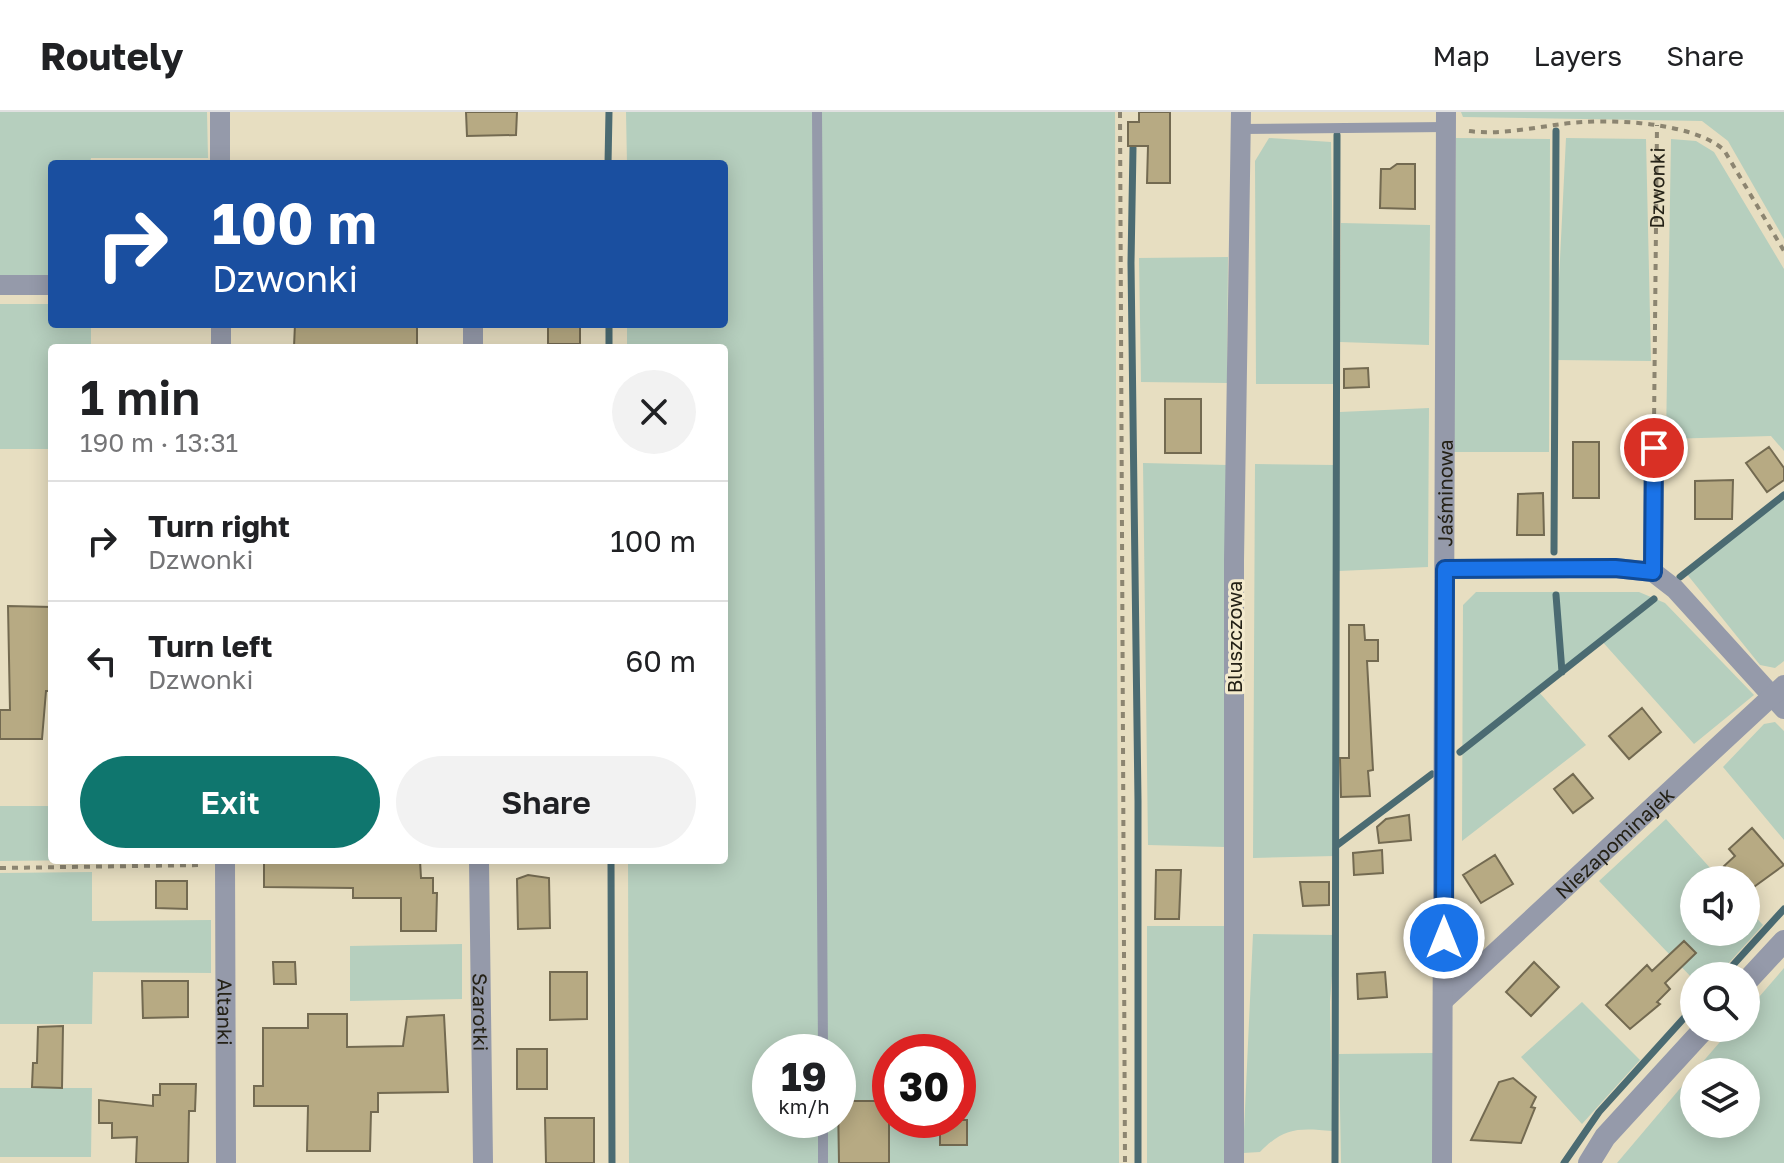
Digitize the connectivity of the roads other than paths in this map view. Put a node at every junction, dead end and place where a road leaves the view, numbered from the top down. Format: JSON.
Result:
{"nodes":[{"id":1,"x":220,"y":112,"type":"edge"},
{"id":2,"x":817,"y":112,"type":"edge"},
{"id":3,"x":1241,"y":120,"type":"edge"},
{"id":4,"x":1446,"y":120,"type":"edge"},
{"id":5,"x":220,"y":160,"type":"edge"},
{"id":6,"x":0,"y":285,"type":"edge"},
{"id":7,"x":48,"y":285,"type":"edge"},
{"id":8,"x":1654,"y":448,"type":"road end"},
{"id":9,"x":1445,"y":569,"type":"junction"},
{"id":10,"x":1653,"y":572,"type":"junction"},
{"id":11,"x":1780,"y":697,"type":"edge"},
{"id":12,"x":225,"y":864,"type":"edge"},
{"id":13,"x":479,"y":864,"type":"edge"},
{"id":14,"x":1784,"y":941,"type":"edge"},
{"id":15,"x":1760,"y":967,"type":"edge"},
{"id":16,"x":1444,"y":1000,"type":"junction"},
{"id":17,"x":823,"y":1034,"type":"edge"},
{"id":18,"x":1692,"y":1042,"type":"edge"},
{"id":19,"x":823,"y":1138,"type":"edge"},
{"id":20,"x":226,"y":1163,"type":"edge"},
{"id":21,"x":483,"y":1163,"type":"edge"},
{"id":22,"x":823,"y":1163,"type":"edge"},
{"id":23,"x":1234,"y":1163,"type":"edge"},
{"id":24,"x":1442,"y":1163,"type":"edge"},
{"id":25,"x":1589,"y":1163,"type":"edge"}],
"edges":[{"from":1,"to":5,"type":"street"},
{"from":2,"to":17,"type":"lane"},
{"from":3,"to":4,"type":"lane"},
{"from":3,"to":23,"type":"street","name":"Bluszczowa"},
{"from":4,"to":9,"type":"street","name":"Jaśminowa"},
{"from":6,"to":7,"type":"street"},
{"from":8,"to":10,"type":"street"},
{"from":9,"to":10,"type":"street"},
{"from":9,"to":16,"type":"street","name":"Jaśminowa"},
{"from":10,"to":11,"type":"street"},
{"from":11,"to":16,"type":"street","name":"Niezapominajek"},
{"from":12,"to":20,"type":"street","name":"Altanki"},
{"from":13,"to":21,"type":"street","name":"Szarotki"},
{"from":14,"to":15,"type":"street"},
{"from":16,"to":24,"type":"street","name":"Jaśminowa"},
{"from":18,"to":25,"type":"street"},
{"from":19,"to":22,"type":"lane"}]}
